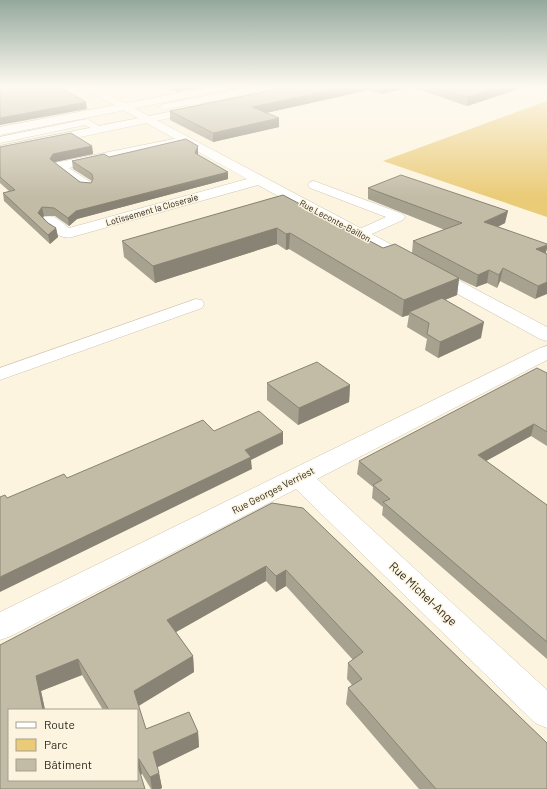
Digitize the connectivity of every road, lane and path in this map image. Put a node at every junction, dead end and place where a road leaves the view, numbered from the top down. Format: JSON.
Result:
{"nodes":[{"id":1,"x":37,"y":124,"type":"edge"},
{"id":2,"x":78,"y":124,"type":"edge"},
{"id":3,"x":90,"y":124,"type":"edge"},
{"id":4,"x":124,"y":124,"type":"edge"},
{"id":5,"x":155,"y":124,"type":"edge"},
{"id":6,"x":99,"y":129,"type":"junction"},
{"id":7,"x":0,"y":131,"type":"edge"},
{"id":8,"x":0,"y":140,"type":"edge"},
{"id":9,"x":184,"y":140,"type":"junction"},
{"id":10,"x":0,"y":150,"type":"edge"},
{"id":11,"x":259,"y":180,"type":"junction"},
{"id":12,"x":314,"y":185,"type":"dead end"},
{"id":13,"x":87,"y":186,"type":"edge"},
{"id":14,"x":49,"y":220,"type":"dead end"},
{"id":15,"x":360,"y":234,"type":"junction"},
{"id":16,"x":196,"y":304,"type":"dead end"},
{"id":17,"x":547,"y":335,"type":"edge"},
{"id":18,"x":547,"y":352,"type":"edge"},
{"id":19,"x":0,"y":374,"type":"edge"},
{"id":20,"x":299,"y":477,"type":"junction"},
{"id":21,"x":0,"y":627,"type":"edge"},
{"id":22,"x":547,"y":712,"type":"edge"}],
"edges":[{"from":1,"to":7,"type":"street"},
{"from":2,"to":8,"type":"lane"},
{"from":3,"to":6,"type":"lane"},
{"from":4,"to":6,"type":"street"},
{"from":5,"to":9,"type":"street","name":"Rue Leconte-Baillon"},
{"from":6,"to":10,"type":"street"},
{"from":9,"to":11,"type":"street","name":"Rue Leconte-Baillon"},
{"from":9,"to":13,"type":"lane"},
{"from":11,"to":14,"type":"street","name":"Lotissement la Closeraie"},
{"from":11,"to":15,"type":"street","name":"Rue Leconte-Baillon"},
{"from":12,"to":15,"type":"lane"},
{"from":15,"to":17,"type":"street","name":"Rue Leconte-Baillon"},
{"from":16,"to":19,"type":"lane"},
{"from":18,"to":20,"type":"street","name":"Rue Georges Verriest"},
{"from":20,"to":21,"type":"street","name":"Rue Georges Verriest"},
{"from":20,"to":22,"type":"street","name":"Rue Michel-Ange"}]}
